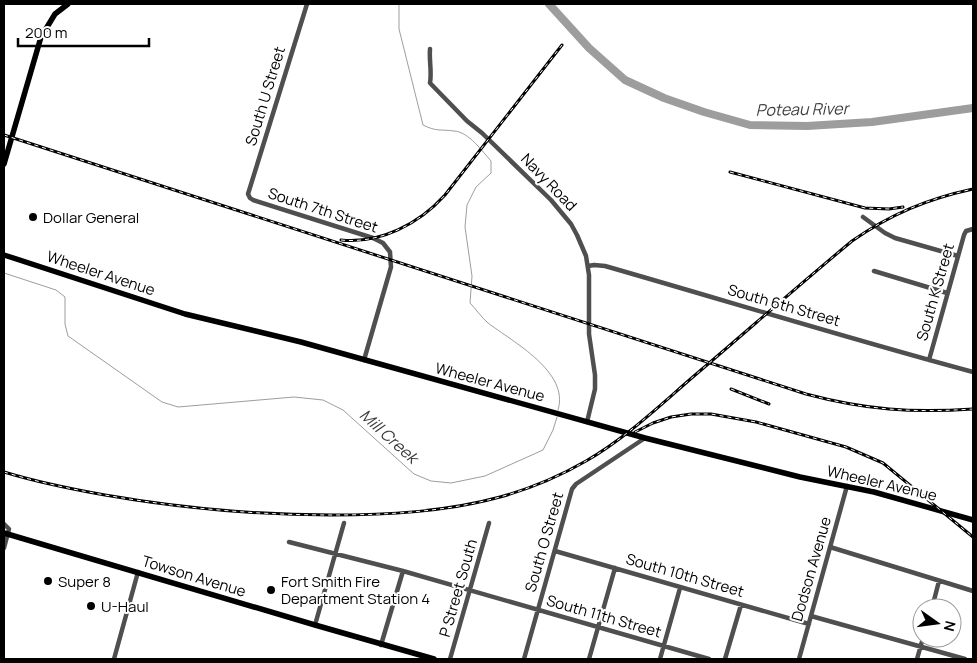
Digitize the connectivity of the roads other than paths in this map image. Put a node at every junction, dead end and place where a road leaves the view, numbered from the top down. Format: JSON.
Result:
{"nodes":[{"id":1,"x":68,"y":4,"type":"edge"},
{"id":2,"x":307,"y":4,"type":"edge"},
{"id":3,"x":430,"y":49,"type":"dead end"},
{"id":4,"x":4,"y":164,"type":"edge"},
{"id":5,"x":249,"y":196,"type":"joint"},
{"id":6,"x":863,"y":217,"type":"dead end"},
{"id":7,"x":973,"y":229,"type":"edge"},
{"id":8,"x":4,"y":255,"type":"edge"},
{"id":9,"x":958,"y":256,"type":"junction"},
{"id":10,"x":588,"y":266,"type":"junction"},
{"id":11,"x":874,"y":271,"type":"dead end"},
{"id":12,"x":947,"y":293,"type":"junction"},
{"id":13,"x":364,"y":360,"type":"junction"},
{"id":14,"x":929,"y":360,"type":"junction"},
{"id":15,"x":973,"y":372,"type":"edge"},
{"id":16,"x":587,"y":422,"type":"junction"},
{"id":17,"x":645,"y":438,"type":"junction"},
{"id":18,"x":847,"y":486,"type":"junction"},
{"id":19,"x":973,"y":520,"type":"edge"},
{"id":20,"x":344,"y":523,"type":"dead end"},
{"id":21,"x":489,"y":523,"type":"dead end"},
{"id":22,"x":4,"y":524,"type":"edge"},
{"id":23,"x":6,"y":533,"type":"edge"},
{"id":24,"x":289,"y":542,"type":"dead end"},
{"id":25,"x":830,"y":547,"type":"junction"},
{"id":26,"x":4,"y":548,"type":"edge"},
{"id":27,"x":555,"y":551,"type":"junction"},
{"id":28,"x":335,"y":553,"type":"junction"},
{"id":29,"x":615,"y":568,"type":"junction"},
{"id":30,"x":403,"y":571,"type":"junction"},
{"id":31,"x":138,"y":572,"type":"junction"},
{"id":32,"x":939,"y":581,"type":"junction"},
{"id":33,"x":680,"y":588,"type":"junction"},
{"id":34,"x":973,"y":591,"type":"edge"},
{"id":35,"x":470,"y":592,"type":"junction"},
{"id":36,"x":935,"y":598,"type":"edge"},
{"id":37,"x":741,"y":604,"type":"junction"},
{"id":38,"x":538,"y":610,"type":"junction"},
{"id":39,"x":811,"y":616,"type":"junction"},
{"id":40,"x":809,"y":624,"type":"junction"},
{"id":41,"x":315,"y":626,"type":"junction"},
{"id":42,"x":598,"y":627,"type":"junction"},
{"id":43,"x":381,"y":644,"type":"junction"},
{"id":44,"x":912,"y":645,"type":"edge"},
{"id":45,"x":664,"y":647,"type":"junction"},
{"id":46,"x":924,"y":648,"type":"edge"},
{"id":47,"x":114,"y":659,"type":"edge"},
{"id":48,"x":434,"y":659,"type":"edge"},
{"id":49,"x":450,"y":659,"type":"edge"},
{"id":50,"x":524,"y":659,"type":"edge"},
{"id":51,"x":589,"y":659,"type":"edge"},
{"id":52,"x":660,"y":659,"type":"edge"},
{"id":53,"x":709,"y":659,"type":"edge"},
{"id":54,"x":725,"y":659,"type":"edge"},
{"id":55,"x":799,"y":659,"type":"edge"},
{"id":56,"x":965,"y":659,"type":"edge"}],
"edges":[{"from":1,"to":4,"type":"main road"},
{"from":2,"to":5,"type":"street","name":"South U Street"},
{"from":3,"to":10,"type":"street","name":"Navy Road"},
{"from":5,"to":13,"type":"street","name":"South 7th Street"},
{"from":6,"to":9,"type":"street"},
{"from":7,"to":9,"type":"street","name":"South K Street"},
{"from":8,"to":13,"type":"main road","name":"Wheeler Avenue"},
{"from":9,"to":12,"type":"street","name":"South K Street"},
{"from":10,"to":14,"type":"street","name":"South 6th Street"},
{"from":10,"to":16,"type":"street","name":"Navy Road"},
{"from":11,"to":12,"type":"street"},
{"from":12,"to":14,"type":"street","name":"South K Street"},
{"from":13,"to":16,"type":"main road","name":"Wheeler Avenue"},
{"from":14,"to":15,"type":"street","name":"South 6th Street"},
{"from":16,"to":17,"type":"main road","name":"Wheeler Avenue"},
{"from":17,"to":18,"type":"main road","name":"Wheeler Avenue"},
{"from":17,"to":27,"type":"street","name":"South O Street"},
{"from":18,"to":19,"type":"main road","name":"Wheeler Avenue"},
{"from":18,"to":25,"type":"street","name":"Dodson Avenue"},
{"from":20,"to":28,"type":"street"},
{"from":21,"to":35,"type":"street","name":"P Street South"},
{"from":22,"to":23,"type":"street"},
{"from":23,"to":26,"type":"street"},
{"from":23,"to":31,"type":"main road","name":"Towson Avenue"},
{"from":24,"to":28,"type":"street","name":"South 11th Street"},
{"from":25,"to":32,"type":"street"},
{"from":25,"to":39,"type":"street","name":"Dodson Avenue"},
{"from":27,"to":29,"type":"street","name":"South 10th Street"},
{"from":27,"to":38,"type":"street","name":"South O Street"},
{"from":28,"to":30,"type":"street","name":"South 11th Street"},
{"from":28,"to":41,"type":"street"},
{"from":29,"to":33,"type":"street","name":"South 10th Street"},
{"from":29,"to":42,"type":"street"},
{"from":30,"to":35,"type":"street","name":"South 11th Street"},
{"from":30,"to":43,"type":"street"},
{"from":31,"to":41,"type":"main road","name":"Towson Avenue"},
{"from":31,"to":47,"type":"street"},
{"from":32,"to":34,"type":"street"},
{"from":32,"to":36,"type":"street"},
{"from":33,"to":37,"type":"street","name":"South 10th Street"},
{"from":33,"to":45,"type":"street"},
{"from":35,"to":38,"type":"street","name":"South 11th Street"},
{"from":35,"to":49,"type":"street","name":"P Street South"},
{"from":37,"to":40,"type":"street","name":"South 10th Street"},
{"from":37,"to":54,"type":"street"},
{"from":38,"to":42,"type":"street","name":"South 11th Street"},
{"from":38,"to":50,"type":"street","name":"South O Street"},
{"from":39,"to":40,"type":"street","name":"Dodson Avenue"},
{"from":39,"to":44,"type":"street"},
{"from":40,"to":55,"type":"street","name":"Dodson Avenue"},
{"from":41,"to":43,"type":"main road","name":"Towson Avenue"},
{"from":42,"to":45,"type":"street","name":"South 11th Street"},
{"from":42,"to":51,"type":"street"},
{"from":43,"to":48,"type":"main road","name":"Towson Avenue"},
{"from":45,"to":52,"type":"street"},
{"from":45,"to":53,"type":"street","name":"South 11th Street"},
{"from":46,"to":56,"type":"street"}]}
